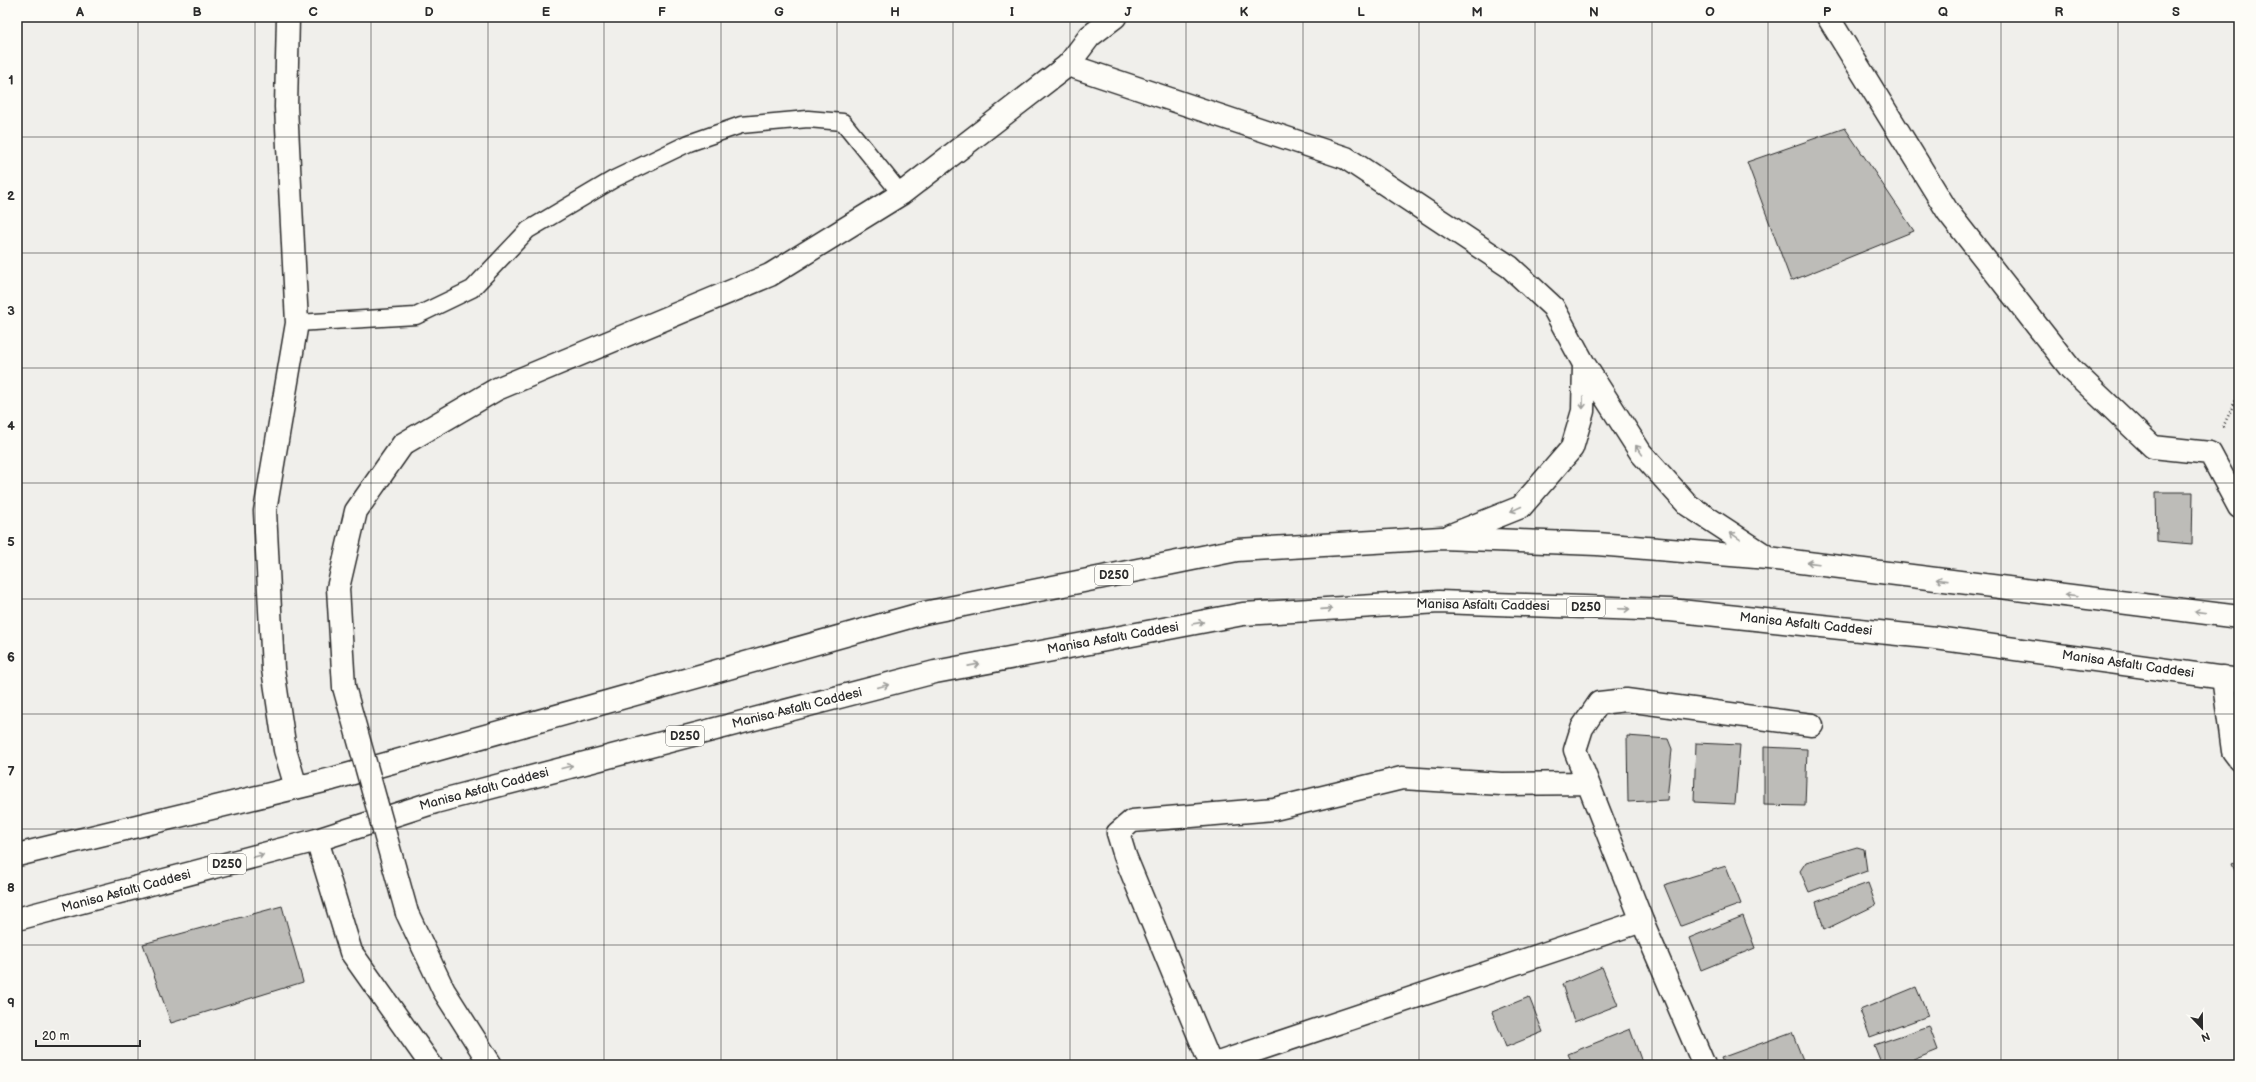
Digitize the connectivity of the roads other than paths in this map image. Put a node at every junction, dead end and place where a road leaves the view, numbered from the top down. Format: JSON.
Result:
{"nodes":[{"id":1,"x":288,"y":17,"type":"edge"},
{"id":2,"x":1115,"y":17,"type":"edge"},
{"id":3,"x":1828,"y":17,"type":"edge"},
{"id":4,"x":1068,"y":65,"type":"junction"},
{"id":5,"x":901,"y":194,"type":"junction"},
{"id":6,"x":297,"y":323,"type":"junction"},
{"id":7,"x":1584,"y":364,"type":"junction"},
{"id":8,"x":2239,"y":507,"type":"edge"},
{"id":9,"x":1442,"y":538,"type":"junction"},
{"id":10,"x":1768,"y":558,"type":"junction"},
{"id":11,"x":2239,"y":617,"type":"edge"},
{"id":12,"x":2231,"y":678,"type":"edge"},
{"id":13,"x":1812,"y":725,"type":"dead end"},
{"id":14,"x":2239,"y":759,"type":"edge"},
{"id":15,"x":1588,"y":783,"type":"junction"},
{"id":16,"x":296,"y":787,"type":"junction"},
{"id":17,"x":317,"y":840,"type":"junction"},
{"id":18,"x":17,"y":855,"type":"edge"},
{"id":19,"x":17,"y":919,"type":"edge"},
{"id":20,"x":1642,"y":921,"type":"junction"},
{"id":21,"x":431,"y":1065,"type":"edge"},
{"id":22,"x":491,"y":1065,"type":"edge"},
{"id":23,"x":1211,"y":1065,"type":"edge"},
{"id":24,"x":1704,"y":1065,"type":"edge"}],
"edges":[{"from":1,"to":6,"type":"main road"},
{"from":2,"to":4,"type":"main road"},
{"from":3,"to":8,"type":"main road"},
{"from":4,"to":5,"type":"main road"},
{"from":4,"to":7,"type":"main road"},
{"from":5,"to":6,"type":"lane"},
{"from":5,"to":22,"type":"main road","bridge":true},
{"from":6,"to":16,"type":"main road"},
{"from":7,"to":9,"type":"main road","one_way":true},
{"from":10,"to":7,"type":"main road","one_way":true},
{"from":9,"to":10,"type":"main road","number":"D250"},
{"from":9,"to":16,"type":"main road","number":"D250"},
{"from":11,"to":10,"type":"main road","number":"D250","one_way":true},
{"from":12,"to":14,"type":"main road"},
{"from":17,"to":12,"type":"main road","name":"Manisa Asfaltı Caddesi","number":"D250","one_way":true},
{"from":13,"to":15,"type":"main road"},
{"from":15,"to":20,"type":"main road"},
{"from":15,"to":23,"type":"main road"},
{"from":16,"to":18,"type":"main road","number":"D250"},
{"from":19,"to":17,"type":"main road","name":"Manisa Asfaltı Caddesi","number":"D250","one_way":true},
{"from":17,"to":21,"type":"main road"},
{"from":20,"to":23,"type":"main road"},
{"from":20,"to":24,"type":"main road"}]}
